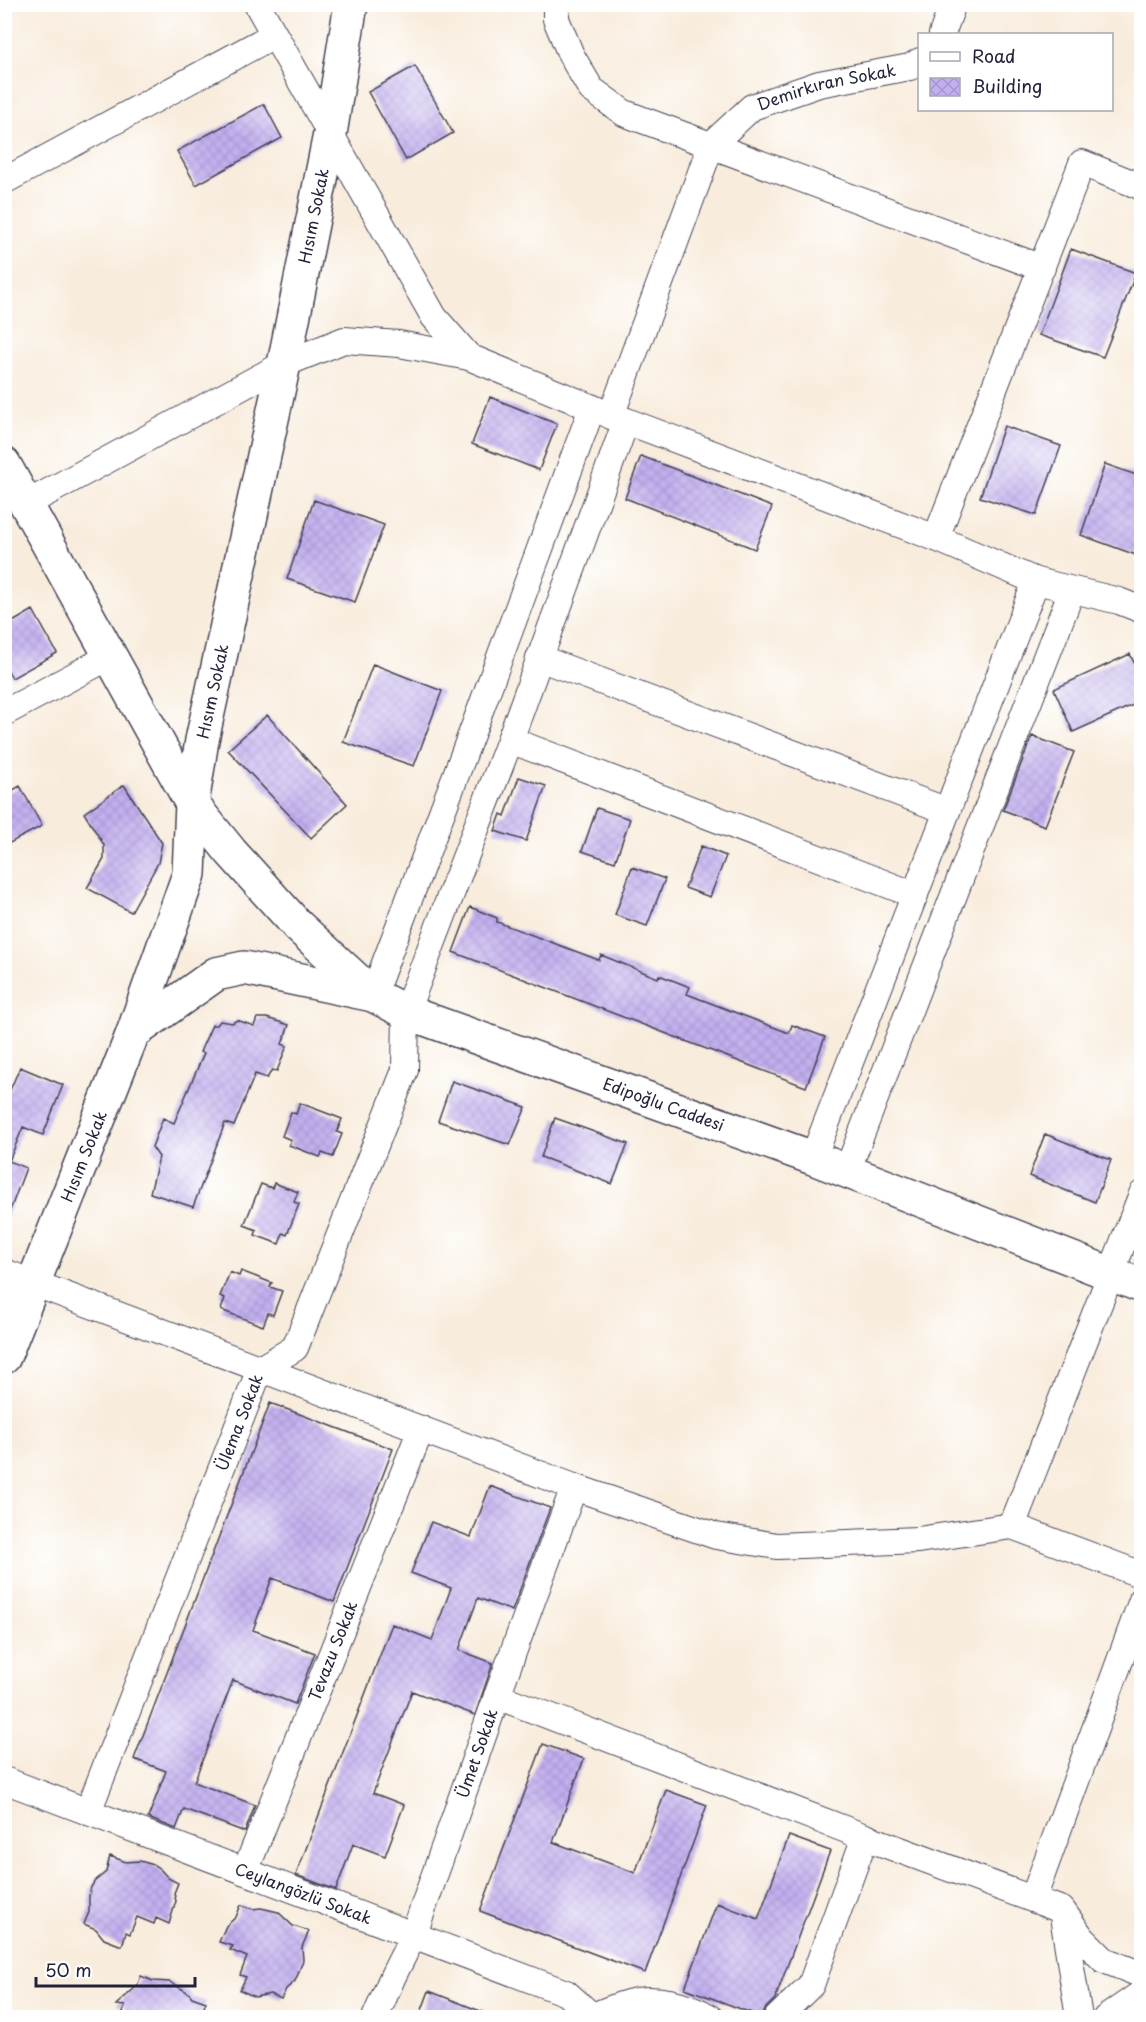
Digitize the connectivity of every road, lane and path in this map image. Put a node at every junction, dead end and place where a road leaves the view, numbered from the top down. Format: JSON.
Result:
{"nodes":[{"id":1,"x":257,"y":4,"type":"edge"},
{"id":2,"x":351,"y":4,"type":"edge"},
{"id":3,"x":556,"y":4,"type":"edge"},
{"id":4,"x":953,"y":4,"type":"edge"},
{"id":5,"x":942,"y":33,"type":"edge"},
{"id":6,"x":274,"y":35,"type":"junction"},
{"id":7,"x":918,"y":62,"type":"edge"},
{"id":8,"x":330,"y":134,"type":"junction"},
{"id":9,"x":711,"y":145,"type":"junction"},
{"id":10,"x":4,"y":181,"type":"edge"},
{"id":11,"x":1142,"y":187,"type":"edge"},
{"id":12,"x":1042,"y":268,"type":"junction"},
{"id":13,"x":469,"y":357,"type":"junction"},
{"id":14,"x":284,"y":364,"type":"junction"},
{"id":15,"x":610,"y":415,"type":"junction"},
{"id":16,"x":4,"y":464,"type":"edge"},
{"id":17,"x":26,"y":504,"type":"junction"},
{"id":18,"x":936,"y":538,"type":"junction"},
{"id":19,"x":1036,"y":581,"type":"junction"},
{"id":20,"x":1072,"y":590,"type":"junction"},
{"id":21,"x":1142,"y":610,"type":"edge"},
{"id":22,"x":109,"y":657,"type":"junction"},
{"id":23,"x":539,"y":658,"type":"junction"},
{"id":24,"x":4,"y":714,"type":"edge"},
{"id":25,"x":510,"y":740,"type":"junction"},
{"id":26,"x":192,"y":804,"type":"junction"},
{"id":27,"x":945,"y":810,"type":"junction"},
{"id":28,"x":915,"y":895,"type":"junction"},
{"id":29,"x":373,"y":995,"type":"junction"},
{"id":30,"x":406,"y":1012,"type":"junction"},
{"id":31,"x":133,"y":1033,"type":"junction"},
{"id":32,"x":813,"y":1158,"type":"junction"},
{"id":33,"x":847,"y":1172,"type":"junction"},
{"id":34,"x":1142,"y":1194,"type":"edge"},
{"id":35,"x":1111,"y":1275,"type":"junction"},
{"id":36,"x":19,"y":1278,"type":"edge"},
{"id":37,"x":1142,"y":1286,"type":"edge"},
{"id":38,"x":4,"y":1357,"type":"edge"},
{"id":39,"x":260,"y":1369,"type":"junction"},
{"id":40,"x":421,"y":1429,"type":"junction"},
{"id":41,"x":574,"y":1487,"type":"junction"},
{"id":42,"x":1011,"y":1526,"type":"junction"},
{"id":43,"x":1142,"y":1575,"type":"edge"},
{"id":44,"x":1142,"y":1599,"type":"edge"},
{"id":45,"x":497,"y":1696,"type":"junction"},
{"id":46,"x":4,"y":1780,"type":"edge"},
{"id":47,"x":88,"y":1812,"type":"junction"},
{"id":48,"x":865,"y":1837,"type":"junction"},
{"id":49,"x":245,"y":1872,"type":"junction"},
{"id":50,"x":1034,"y":1899,"type":"junction"},
{"id":51,"x":1062,"y":1910,"type":"junction"},
{"id":52,"x":414,"y":1934,"type":"junction"},
{"id":53,"x":1142,"y":1975,"type":"edge"},
{"id":54,"x":1142,"y":1993,"type":"edge"},
{"id":55,"x":593,"y":2017,"type":"edge"},
{"id":56,"x":375,"y":2018,"type":"edge"},
{"id":57,"x":711,"y":2018,"type":"edge"},
{"id":58,"x":777,"y":2018,"type":"edge"},
{"id":59,"x":1079,"y":2018,"type":"edge"},
{"id":60,"x":1106,"y":2018,"type":"edge"}],
"edges":[{"from":1,"to":6,"type":"street"},
{"from":2,"to":8,"type":"street","name":"Hısım Sokak"},
{"from":3,"to":9,"type":"street"},
{"from":4,"to":5,"type":"street"},
{"from":6,"to":8,"type":"street"},
{"from":6,"to":10,"type":"street"},
{"from":7,"to":9,"type":"street","name":"Demirkıran Sokak"},
{"from":8,"to":13,"type":"street"},
{"from":8,"to":14,"type":"street","name":"Hısım Sokak"},
{"from":9,"to":12,"type":"street"},
{"from":9,"to":15,"type":"street"},
{"from":11,"to":12,"type":"street"},
{"from":12,"to":18,"type":"street"},
{"from":13,"to":14,"type":"street"},
{"from":13,"to":15,"type":"street"},
{"from":14,"to":17,"type":"street"},
{"from":14,"to":26,"type":"street","name":"Hısım Sokak"},
{"from":15,"to":18,"type":"street"},
{"from":15,"to":23,"type":"street","name":"Ülema Sokak"},
{"from":15,"to":29,"type":"street"},
{"from":16,"to":17,"type":"street","name":"Edipoğlu Caddesi"},
{"from":17,"to":22,"type":"street","name":"Edipoğlu Caddesi"},
{"from":18,"to":19,"type":"street"},
{"from":19,"to":20,"type":"street"},
{"from":19,"to":27,"type":"street"},
{"from":20,"to":21,"type":"street"},
{"from":20,"to":33,"type":"street"},
{"from":22,"to":24,"type":"street"},
{"from":22,"to":26,"type":"street","name":"Edipoğlu Caddesi"},
{"from":23,"to":25,"type":"street","name":"Ülema Sokak"},
{"from":23,"to":27,"type":"street"},
{"from":25,"to":28,"type":"street"},
{"from":25,"to":30,"type":"street","name":"Ülema Sokak"},
{"from":26,"to":29,"type":"street","name":"Edipoğlu Caddesi"},
{"from":26,"to":31,"type":"street","name":"Hısım Sokak"},
{"from":27,"to":28,"type":"street"},
{"from":28,"to":32,"type":"street"},
{"from":29,"to":30,"type":"street","name":"Edipoğlu Caddesi"},
{"from":29,"to":31,"type":"street"},
{"from":30,"to":32,"type":"street","name":"Edipoğlu Caddesi"},
{"from":30,"to":39,"type":"street","name":"Ülema Sokak"},
{"from":31,"to":36,"type":"street","name":"Hısım Sokak"},
{"from":32,"to":33,"type":"street","name":"Edipoğlu Caddesi"},
{"from":33,"to":35,"type":"street","name":"Edipoğlu Caddesi"},
{"from":34,"to":35,"type":"street"},
{"from":35,"to":37,"type":"street","name":"Edipoğlu Caddesi"},
{"from":35,"to":42,"type":"street"},
{"from":36,"to":38,"type":"street","name":"Hısım Sokak"},
{"from":36,"to":39,"type":"street"},
{"from":39,"to":40,"type":"street"},
{"from":39,"to":47,"type":"street","name":"Ülema Sokak"},
{"from":40,"to":41,"type":"street"},
{"from":40,"to":49,"type":"street","name":"Tevazu Sokak"},
{"from":41,"to":42,"type":"street"},
{"from":41,"to":45,"type":"street","name":"Ümet Sokak"},
{"from":42,"to":43,"type":"street"},
{"from":44,"to":50,"type":"street"},
{"from":45,"to":48,"type":"street"},
{"from":45,"to":52,"type":"street","name":"Ümet Sokak"},
{"from":46,"to":47,"type":"street","name":"Ceylangözlü Sokak"},
{"from":47,"to":49,"type":"street","name":"Ceylangözlü Sokak"},
{"from":48,"to":50,"type":"street"},
{"from":48,"to":58,"type":"street"},
{"from":49,"to":52,"type":"street","name":"Ceylangözlü Sokak"},
{"from":50,"to":51,"type":"street"},
{"from":51,"to":53,"type":"street"},
{"from":51,"to":59,"type":"street"},
{"from":52,"to":55,"type":"street","name":"Ceylangözlü Sokak"},
{"from":52,"to":56,"type":"street","name":"Ümet Sokak"},
{"from":54,"to":60,"type":"street"},
{"from":55,"to":57,"type":"street"}]}
